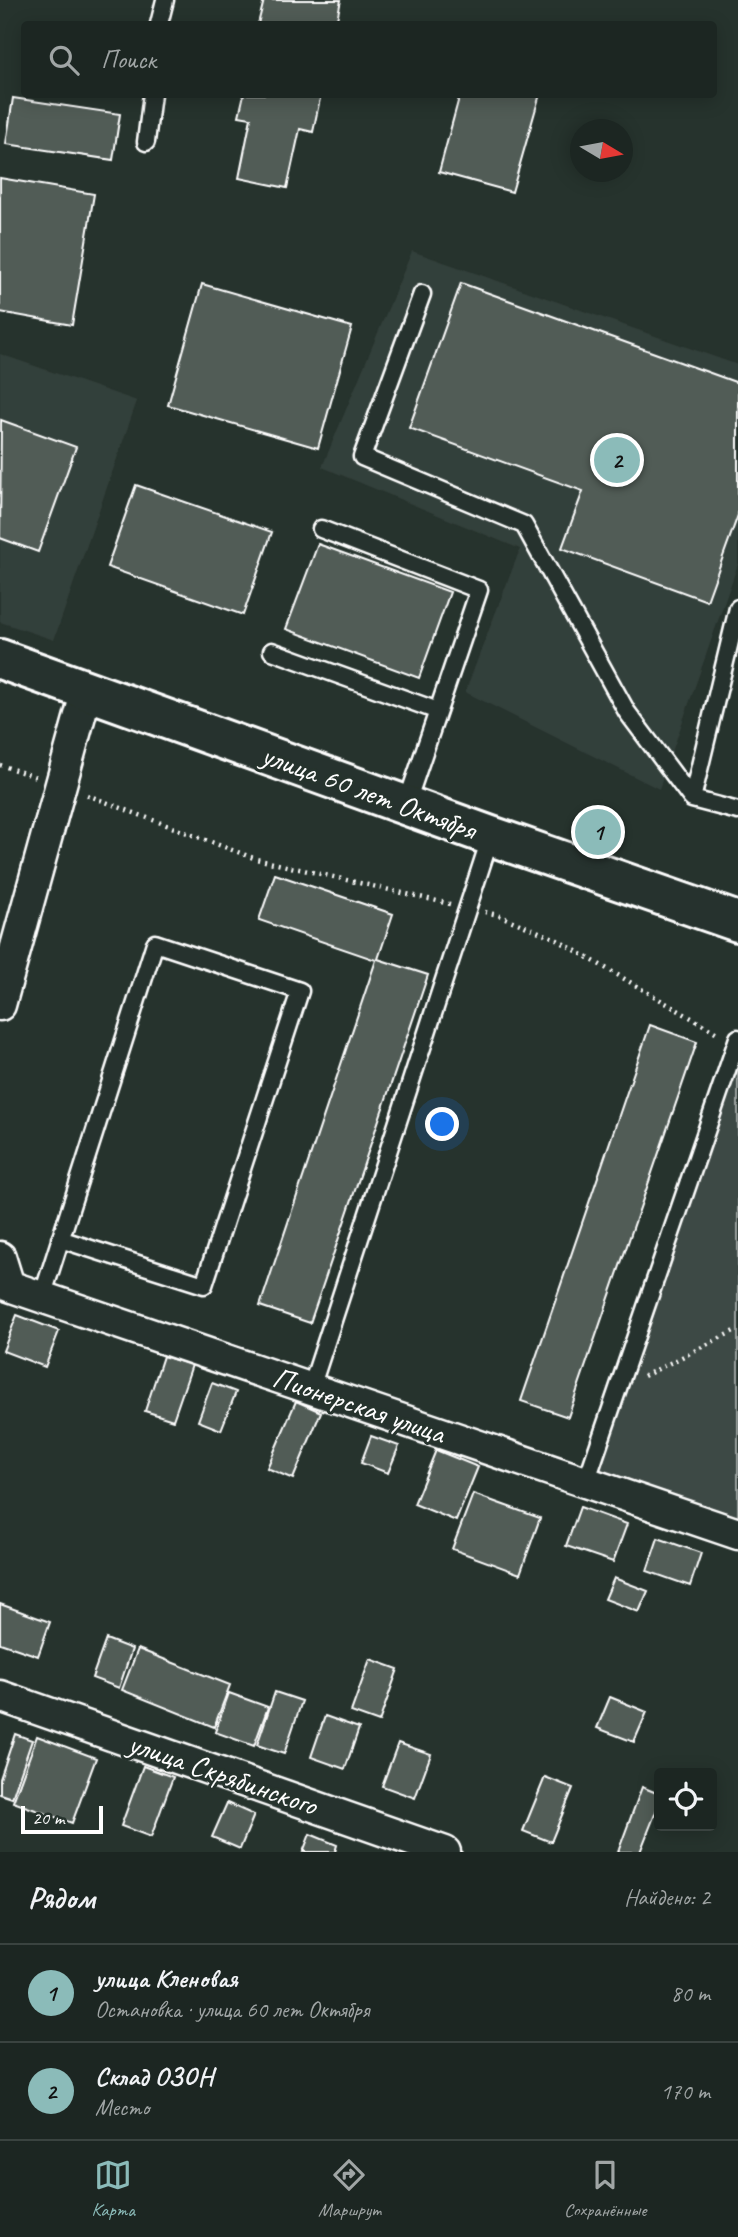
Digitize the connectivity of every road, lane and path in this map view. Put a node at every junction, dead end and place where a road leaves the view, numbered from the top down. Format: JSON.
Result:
{"nodes":[{"id":1,"x":165,"y":0,"type":"edge"},
{"id":2,"x":160,"y":21,"type":"edge"},
{"id":3,"x":152,"y":98,"type":"edge"},
{"id":4,"x":146,"y":142,"type":"dead end"},
{"id":5,"x":422,"y":294,"type":"dead end"},
{"id":6,"x":321,"y":529,"type":"dead end"},
{"id":7,"x":738,"y":608,"type":"edge"},
{"id":8,"x":272,"y":650,"type":"dead end"},
{"id":9,"x":0,"y":659,"type":"edge"},
{"id":10,"x":87,"y":690,"type":"junction"},
{"id":11,"x":438,"y":711,"type":"junction"},
{"id":12,"x":0,"y":765,"type":"edge"},
{"id":13,"x":61,"y":785,"type":"junction"},
{"id":14,"x":692,"y":799,"type":"junction"},
{"id":15,"x":406,"y":805,"type":"junction"},
{"id":16,"x":738,"y":811,"type":"edge"},
{"id":17,"x":491,"y":836,"type":"junction"},
{"id":18,"x":468,"y":908,"type":"junction"},
{"id":19,"x":738,"y":922,"type":"edge"},
{"id":20,"x":0,"y":1005,"type":"edge"},
{"id":21,"x":737,"y":1041,"type":"edge"},
{"id":22,"x":60,"y":1239,"type":"junction"},
{"id":23,"x":0,"y":1257,"type":"edge"},
{"id":24,"x":4,"y":1288,"type":"edge"},
{"id":25,"x":42,"y":1297,"type":"junction"},
{"id":26,"x":738,"y":1329,"type":"edge"},
{"id":27,"x":311,"y":1388,"type":"junction"},
{"id":28,"x":618,"y":1389,"type":"junction"},
{"id":29,"x":586,"y":1482,"type":"junction"},
{"id":30,"x":738,"y":1534,"type":"edge"},
{"id":31,"x":0,"y":1696,"type":"edge"},
{"id":32,"x":445,"y":1852,"type":"edge"}],
"edges":[{"from":1,"to":2,"type":"lane"},
{"from":3,"to":4,"type":"lane"},
{"from":5,"to":14,"type":"lane"},
{"from":6,"to":11,"type":"lane"},
{"from":7,"to":14,"type":"lane"},
{"from":8,"to":11,"type":"lane"},
{"from":9,"to":10,"type":"main road","name":"улица 60 лет Октября"},
{"from":10,"to":13,"type":"street"},
{"from":10,"to":15,"type":"main road","name":"улица 60 лет Октября"},
{"from":11,"to":15,"type":"lane"},
{"from":12,"to":13,"type":"path"},
{"from":13,"to":18,"type":"path"},
{"from":13,"to":20,"type":"street"},
{"from":14,"to":16,"type":"lane"},
{"from":15,"to":17,"type":"main road","name":"улица 60 лет Октября"},
{"from":17,"to":18,"type":"lane"},
{"from":17,"to":19,"type":"main road","name":"улица 60 лет Октября"},
{"from":18,"to":21,"type":"path"},
{"from":18,"to":27,"type":"lane"},
{"from":21,"to":28,"type":"lane"},
{"from":22,"to":22,"type":"lane"},
{"from":22,"to":25,"type":"lane"},
{"from":23,"to":24,"type":"street","name":"Пионерская улица"},
{"from":24,"to":25,"type":"street","name":"Пионерская улица"},
{"from":25,"to":27,"type":"street","name":"Пионерская улица"},
{"from":26,"to":28,"type":"path"},
{"from":27,"to":29,"type":"street","name":"Пионерская улица"},
{"from":28,"to":29,"type":"lane"},
{"from":29,"to":30,"type":"street","name":"Пионерская улица"},
{"from":31,"to":32,"type":"street","name":"улица Скрябинского"}]}
